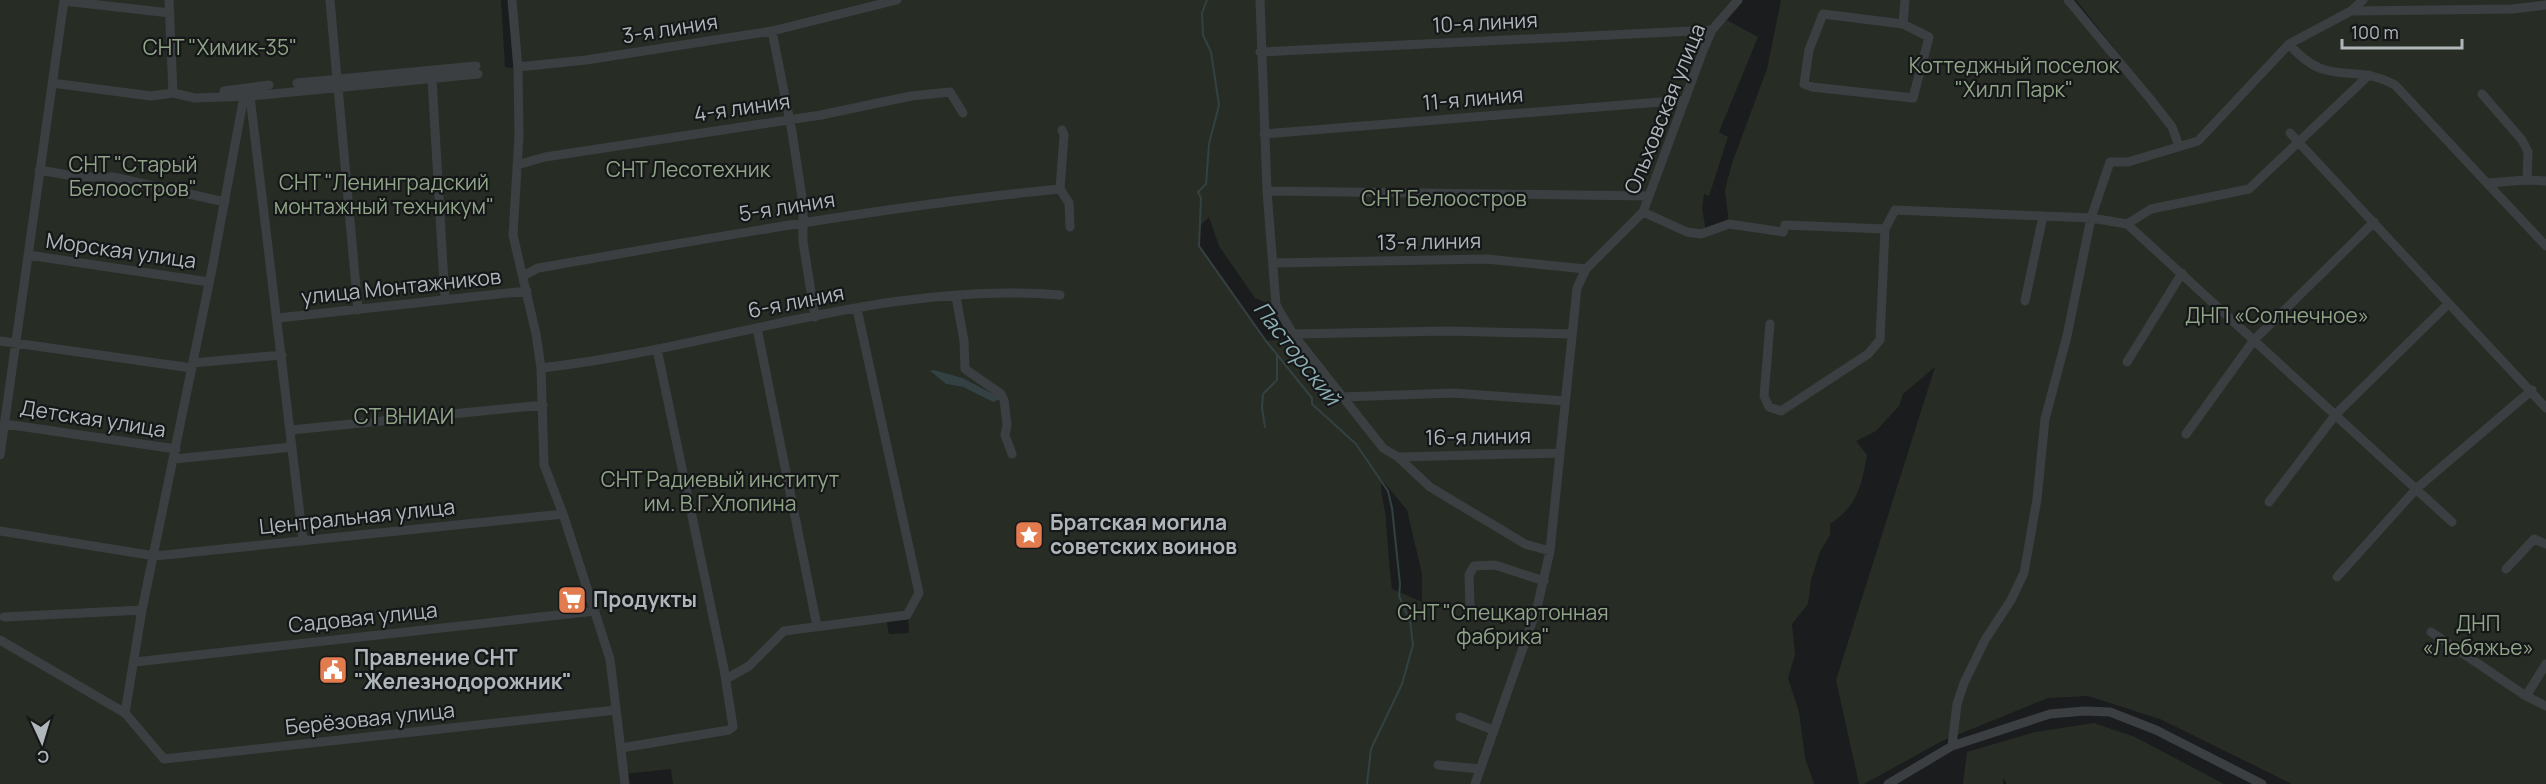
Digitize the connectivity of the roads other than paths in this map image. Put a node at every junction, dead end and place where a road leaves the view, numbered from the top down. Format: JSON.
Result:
{"nodes":[{"id":1,"x":64,"y":0,"type":"edge"},
{"id":2,"x":169,"y":0,"type":"edge"},
{"id":3,"x":330,"y":0,"type":"edge"},
{"id":4,"x":512,"y":0,"type":"edge"},
{"id":5,"x":897,"y":0,"type":"edge"},
{"id":6,"x":1260,"y":0,"type":"edge"},
{"id":7,"x":1738,"y":0,"type":"edge"},
{"id":8,"x":1905,"y":0,"type":"edge"},
{"id":9,"x":2068,"y":0,"type":"edge"},
{"id":10,"x":2363,"y":0,"type":"edge"},
{"id":11,"x":2546,"y":5,"type":"edge"},
{"id":12,"x":2351,"y":11,"type":"junction"},
{"id":13,"x":170,"y":13,"type":"junction"},
{"id":14,"x":1903,"y":24,"type":"junction"},
{"id":15,"x":1712,"y":30,"type":"junction"},
{"id":16,"x":772,"y":31,"type":"junction"},
{"id":17,"x":2289,"y":44,"type":"junction"},
{"id":18,"x":1260,"y":52,"type":"junction"},
{"id":19,"x":518,"y":67,"type":"junction"},
{"id":20,"x":2369,"y":75,"type":"junction"},
{"id":21,"x":432,"y":79,"type":"junction"},
{"id":22,"x":52,"y":83,"type":"junction"},
{"id":23,"x":297,"y":83,"type":"dead end"},
{"id":24,"x":337,"y":83,"type":"junction"},
{"id":25,"x":269,"y":85,"type":"dead end"},
{"id":26,"x":215,"y":92,"type":"dead end"},
{"id":27,"x":173,"y":93,"type":"junction"},
{"id":28,"x":247,"y":94,"type":"junction"},
{"id":29,"x":2482,"y":94,"type":"dead end"},
{"id":30,"x":1685,"y":100,"type":"junction"},
{"id":31,"x":963,"y":113,"type":"dead end"},
{"id":32,"x":788,"y":120,"type":"junction"},
{"id":33,"x":1062,"y":130,"type":"dead end"},
{"id":34,"x":2290,"y":133,"type":"dead end"},
{"id":35,"x":1264,"y":134,"type":"junction"},
{"id":36,"x":2298,"y":142,"type":"junction"},
{"id":37,"x":2179,"y":146,"type":"junction"},
{"id":38,"x":517,"y":165,"type":"junction"},
{"id":39,"x":39,"y":170,"type":"junction"},
{"id":40,"x":2527,"y":180,"type":"junction"},
{"id":41,"x":2546,"y":181,"type":"edge"},
{"id":42,"x":2488,"y":183,"type":"junction"},
{"id":43,"x":1060,"y":189,"type":"junction"},
{"id":44,"x":1266,"y":190,"type":"junction"},
{"id":45,"x":1649,"y":196,"type":"junction"},
{"id":46,"x":225,"y":202,"type":"junction"},
{"id":47,"x":1643,"y":212,"type":"junction"},
{"id":48,"x":2043,"y":216,"type":"junction"},
{"id":49,"x":2091,"y":218,"type":"junction"},
{"id":50,"x":802,"y":222,"type":"junction"},
{"id":51,"x":2374,"y":222,"type":"junction"},
{"id":52,"x":2127,"y":224,"type":"junction"},
{"id":53,"x":1070,"y":226,"type":"dead end"},
{"id":54,"x":1885,"y":229,"type":"junction"},
{"id":55,"x":2546,"y":246,"type":"edge"},
{"id":56,"x":28,"y":255,"type":"junction"},
{"id":57,"x":1273,"y":263,"type":"junction"},
{"id":58,"x":1586,"y":269,"type":"junction"},
{"id":59,"x":2182,"y":273,"type":"junction"},
{"id":60,"x":523,"y":276,"type":"junction"},
{"id":61,"x":209,"y":282,"type":"junction"},
{"id":62,"x":527,"y":291,"type":"junction"},
{"id":63,"x":1060,"y":295,"type":"dead end"},
{"id":64,"x":956,"y":296,"type":"junction"},
{"id":65,"x":445,"y":300,"type":"junction"},
{"id":66,"x":2025,"y":301,"type":"dead end"},
{"id":67,"x":2448,"y":304,"type":"junction"},
{"id":68,"x":858,"y":309,"type":"junction"},
{"id":69,"x":358,"y":310,"type":"junction"},
{"id":70,"x":815,"y":317,"type":"junction"},
{"id":71,"x":278,"y":318,"type":"junction"},
{"id":72,"x":1770,"y":324,"type":"dead end"},
{"id":73,"x":757,"y":328,"type":"junction"},
{"id":74,"x":1293,"y":334,"type":"junction"},
{"id":75,"x":1572,"y":334,"type":"junction"},
{"id":76,"x":2254,"y":340,"type":"junction"},
{"id":77,"x":0,"y":341,"type":"edge"},
{"id":78,"x":16,"y":344,"type":"junction"},
{"id":79,"x":657,"y":349,"type":"junction"},
{"id":80,"x":282,"y":355,"type":"junction"},
{"id":81,"x":2127,"y":362,"type":"dead end"},
{"id":82,"x":192,"y":366,"type":"junction"},
{"id":83,"x":541,"y":368,"type":"junction"},
{"id":84,"x":2532,"y":390,"type":"junction"},
{"id":85,"x":1341,"y":398,"type":"junction"},
{"id":86,"x":1565,"y":401,"type":"junction"},
{"id":87,"x":543,"y":405,"type":"junction"},
{"id":88,"x":2546,"y":408,"type":"edge"},
{"id":89,"x":2336,"y":414,"type":"junction"},
{"id":90,"x":4,"y":424,"type":"junction"},
{"id":91,"x":291,"y":430,"type":"junction"},
{"id":92,"x":2186,"y":434,"type":"dead end"},
{"id":93,"x":1,"y":444,"type":"edge"},
{"id":94,"x":292,"y":447,"type":"junction"},
{"id":95,"x":1560,"y":453,"type":"junction"},
{"id":96,"x":175,"y":454,"type":"junction"},
{"id":97,"x":1012,"y":454,"type":"dead end"},
{"id":98,"x":0,"y":455,"type":"edge"},
{"id":99,"x":1398,"y":457,"type":"junction"},
{"id":100,"x":2417,"y":488,"type":"junction"},
{"id":101,"x":2269,"y":502,"type":"dead end"},
{"id":102,"x":563,"y":514,"type":"junction"},
{"id":103,"x":2452,"y":522,"type":"dead end"},
{"id":104,"x":0,"y":531,"type":"edge"},
{"id":105,"x":303,"y":541,"type":"junction"},
{"id":106,"x":2546,"y":544,"type":"edge"},
{"id":107,"x":1550,"y":551,"type":"junction"},
{"id":108,"x":154,"y":556,"type":"junction"},
{"id":109,"x":2506,"y":569,"type":"dead end"},
{"id":110,"x":2337,"y":577,"type":"dead end"},
{"id":111,"x":1544,"y":581,"type":"junction"},
{"id":112,"x":1470,"y":606,"type":"dead end"},
{"id":113,"x":142,"y":610,"type":"junction"},
{"id":114,"x":595,"y":611,"type":"junction"},
{"id":115,"x":4,"y":617,"type":"dead end"},
{"id":116,"x":817,"y":626,"type":"junction"},
{"id":117,"x":2431,"y":632,"type":"dead end"},
{"id":118,"x":0,"y":640,"type":"edge"},
{"id":119,"x":135,"y":662,"type":"junction"},
{"id":120,"x":2546,"y":664,"type":"edge"},
{"id":121,"x":726,"y":680,"type":"junction"},
{"id":122,"x":2526,"y":696,"type":"junction"},
{"id":123,"x":2546,"y":706,"type":"edge"},
{"id":124,"x":616,"y":710,"type":"junction"},
{"id":125,"x":125,"y":713,"type":"junction"},
{"id":126,"x":1460,"y":717,"type":"dead end"},
{"id":127,"x":1493,"y":730,"type":"junction"},
{"id":128,"x":1952,"y":746,"type":"junction"},
{"id":129,"x":621,"y":748,"type":"junction"},
{"id":130,"x":1438,"y":765,"type":"dead end"},
{"id":131,"x":1480,"y":769,"type":"junction"},
{"id":132,"x":625,"y":784,"type":"edge"},
{"id":133,"x":1475,"y":784,"type":"edge"},
{"id":134,"x":1888,"y":784,"type":"edge"},
{"id":135,"x":2262,"y":784,"type":"edge"}],
"edges":[{"from":1,"to":13,"type":"street"},
{"from":1,"to":22,"type":"street"},
{"from":2,"to":13,"type":"street"},
{"from":3,"to":24,"type":"street"},
{"from":4,"to":19,"type":"street"},
{"from":5,"to":16,"type":"street","name":"3-я линия"},
{"from":6,"to":18,"type":"street"},
{"from":7,"to":15,"type":"street","name":"Ольховская улица"},
{"from":8,"to":14,"type":"street"},
{"from":9,"to":37,"type":"street"},
{"from":10,"to":12,"type":"street"},
{"from":11,"to":12,"type":"street"},
{"from":12,"to":17,"type":"street"},
{"from":13,"to":27,"type":"street"},
{"from":14,"to":14,"type":"street"},
{"from":15,"to":18,"type":"street","name":"10-я линия"},
{"from":15,"to":30,"type":"street","name":"Ольховская улица"},
{"from":16,"to":19,"type":"street","name":"3-я линия"},
{"from":16,"to":32,"type":"street"},
{"from":17,"to":20,"type":"street"},
{"from":17,"to":37,"type":"street"},
{"from":18,"to":35,"type":"street"},
{"from":19,"to":38,"type":"street"},
{"from":20,"to":36,"type":"street"},
{"from":20,"to":42,"type":"street"},
{"from":21,"to":24,"type":"street"},
{"from":21,"to":24,"type":"street"},
{"from":21,"to":65,"type":"street"},
{"from":22,"to":27,"type":"street"},
{"from":22,"to":39,"type":"street"},
{"from":23,"to":24,"type":"street"},
{"from":24,"to":28,"type":"street"},
{"from":24,"to":69,"type":"street"},
{"from":25,"to":28,"type":"street"},
{"from":26,"to":28,"type":"street"},
{"from":27,"to":28,"type":"street"},
{"from":28,"to":46,"type":"street"},
{"from":28,"to":71,"type":"street"},
{"from":29,"to":40,"type":"street"},
{"from":30,"to":35,"type":"street","name":"11-я линия"},
{"from":30,"to":45,"type":"street","name":"Ольховская улица"},
{"from":31,"to":32,"type":"street","name":"4-я линия"},
{"from":32,"to":38,"type":"street","name":"4-я линия"},
{"from":32,"to":50,"type":"street"},
{"from":33,"to":43,"type":"street"},
{"from":34,"to":36,"type":"street"},
{"from":35,"to":44,"type":"street"},
{"from":36,"to":51,"type":"street"},
{"from":36,"to":52,"type":"street"},
{"from":37,"to":49,"type":"street"},
{"from":38,"to":60,"type":"street"},
{"from":39,"to":46,"type":"street"},
{"from":39,"to":56,"type":"street"},
{"from":40,"to":41,"type":"street"},
{"from":40,"to":42,"type":"street"},
{"from":42,"to":55,"type":"street"},
{"from":43,"to":50,"type":"street","name":"5-я линия"},
{"from":43,"to":53,"type":"street"},
{"from":44,"to":45,"type":"street"},
{"from":44,"to":57,"type":"street"},
{"from":45,"to":47,"type":"street","name":"Ольховская улица"},
{"from":46,"to":61,"type":"street"},
{"from":47,"to":54,"type":"street","name":"Ольховская улица"},
{"from":47,"to":58,"type":"street"},
{"from":48,"to":49,"type":"street"},
{"from":48,"to":54,"type":"street"},
{"from":48,"to":66,"type":"street"},
{"from":49,"to":52,"type":"street"},
{"from":49,"to":128,"type":"street"},
{"from":50,"to":60,"type":"street","name":"5-я линия"},
{"from":50,"to":70,"type":"street"},
{"from":51,"to":67,"type":"street"},
{"from":51,"to":76,"type":"street"},
{"from":52,"to":59,"type":"street"},
{"from":54,"to":72,"type":"street"},
{"from":56,"to":61,"type":"street","name":"Морская улица"},
{"from":56,"to":78,"type":"street"},
{"from":57,"to":58,"type":"street","name":"13-я линия"},
{"from":57,"to":74,"type":"street"},
{"from":58,"to":75,"type":"street"},
{"from":59,"to":76,"type":"street"},
{"from":59,"to":81,"type":"street"},
{"from":60,"to":62,"type":"street"},
{"from":61,"to":82,"type":"street"},
{"from":62,"to":65,"type":"street","name":"улица Монтажников"},
{"from":62,"to":83,"type":"street"},
{"from":63,"to":64,"type":"street","name":"6-я линия"},
{"from":64,"to":68,"type":"street","name":"6-я линия"},
{"from":64,"to":97,"type":"street"},
{"from":65,"to":69,"type":"street","name":"улица Монтажников"},
{"from":67,"to":84,"type":"street"},
{"from":67,"to":89,"type":"street"},
{"from":68,"to":70,"type":"street","name":"6-я линия"},
{"from":68,"to":116,"type":"street"},
{"from":69,"to":71,"type":"street","name":"улица Монтажников"},
{"from":70,"to":73,"type":"street","name":"6-я линия"},
{"from":71,"to":80,"type":"street"},
{"from":73,"to":79,"type":"street","name":"6-я линия"},
{"from":73,"to":116,"type":"street"},
{"from":74,"to":75,"type":"street"},
{"from":74,"to":85,"type":"street"},
{"from":75,"to":86,"type":"street"},
{"from":76,"to":89,"type":"street"},
{"from":76,"to":92,"type":"street"},
{"from":77,"to":78,"type":"street"},
{"from":78,"to":82,"type":"street"},
{"from":78,"to":90,"type":"street"},
{"from":79,"to":83,"type":"street","name":"6-я линия"},
{"from":79,"to":121,"type":"street"},
{"from":80,"to":82,"type":"street"},
{"from":80,"to":91,"type":"street"},
{"from":82,"to":96,"type":"street"},
{"from":83,"to":87,"type":"street"},
{"from":84,"to":88,"type":"street"},
{"from":84,"to":100,"type":"street"},
{"from":85,"to":86,"type":"street"},
{"from":85,"to":99,"type":"street"},
{"from":86,"to":95,"type":"street"},
{"from":87,"to":91,"type":"street"},
{"from":87,"to":102,"type":"street"},
{"from":89,"to":100,"type":"street"},
{"from":89,"to":101,"type":"street"},
{"from":90,"to":93,"type":"street"},
{"from":90,"to":96,"type":"street","name":"Детская улица"},
{"from":91,"to":94,"type":"street"},
{"from":93,"to":98,"type":"street"},
{"from":94,"to":96,"type":"street","name":"Детская улица"},
{"from":94,"to":105,"type":"street"},
{"from":95,"to":99,"type":"street","name":"16-я линия"},
{"from":95,"to":107,"type":"street"},
{"from":96,"to":108,"type":"street"},
{"from":99,"to":107,"type":"street"},
{"from":100,"to":103,"type":"street"},
{"from":100,"to":110,"type":"street"},
{"from":102,"to":105,"type":"street","name":"Центральная улица"},
{"from":102,"to":114,"type":"street"},
{"from":104,"to":108,"type":"street","name":"Центральная улица"},
{"from":105,"to":108,"type":"street","name":"Центральная улица"},
{"from":106,"to":109,"type":"street"},
{"from":107,"to":111,"type":"street"},
{"from":108,"to":113,"type":"street"},
{"from":111,"to":112,"type":"street"},
{"from":111,"to":127,"type":"street"},
{"from":113,"to":115,"type":"street"},
{"from":113,"to":119,"type":"street"},
{"from":114,"to":119,"type":"street","name":"Садовая улица"},
{"from":114,"to":124,"type":"street"},
{"from":116,"to":121,"type":"street"},
{"from":117,"to":122,"type":"street"},
{"from":118,"to":125,"type":"street"},
{"from":119,"to":125,"type":"street"},
{"from":120,"to":122,"type":"street"},
{"from":121,"to":129,"type":"street"},
{"from":122,"to":123,"type":"street"},
{"from":124,"to":125,"type":"street","name":"Берёзовая улица"},
{"from":124,"to":129,"type":"street"},
{"from":126,"to":127,"type":"street"},
{"from":127,"to":131,"type":"street"},
{"from":128,"to":134,"type":"street"},
{"from":128,"to":135,"type":"street"},
{"from":129,"to":132,"type":"street"},
{"from":130,"to":131,"type":"street"},
{"from":131,"to":133,"type":"street"}]}
